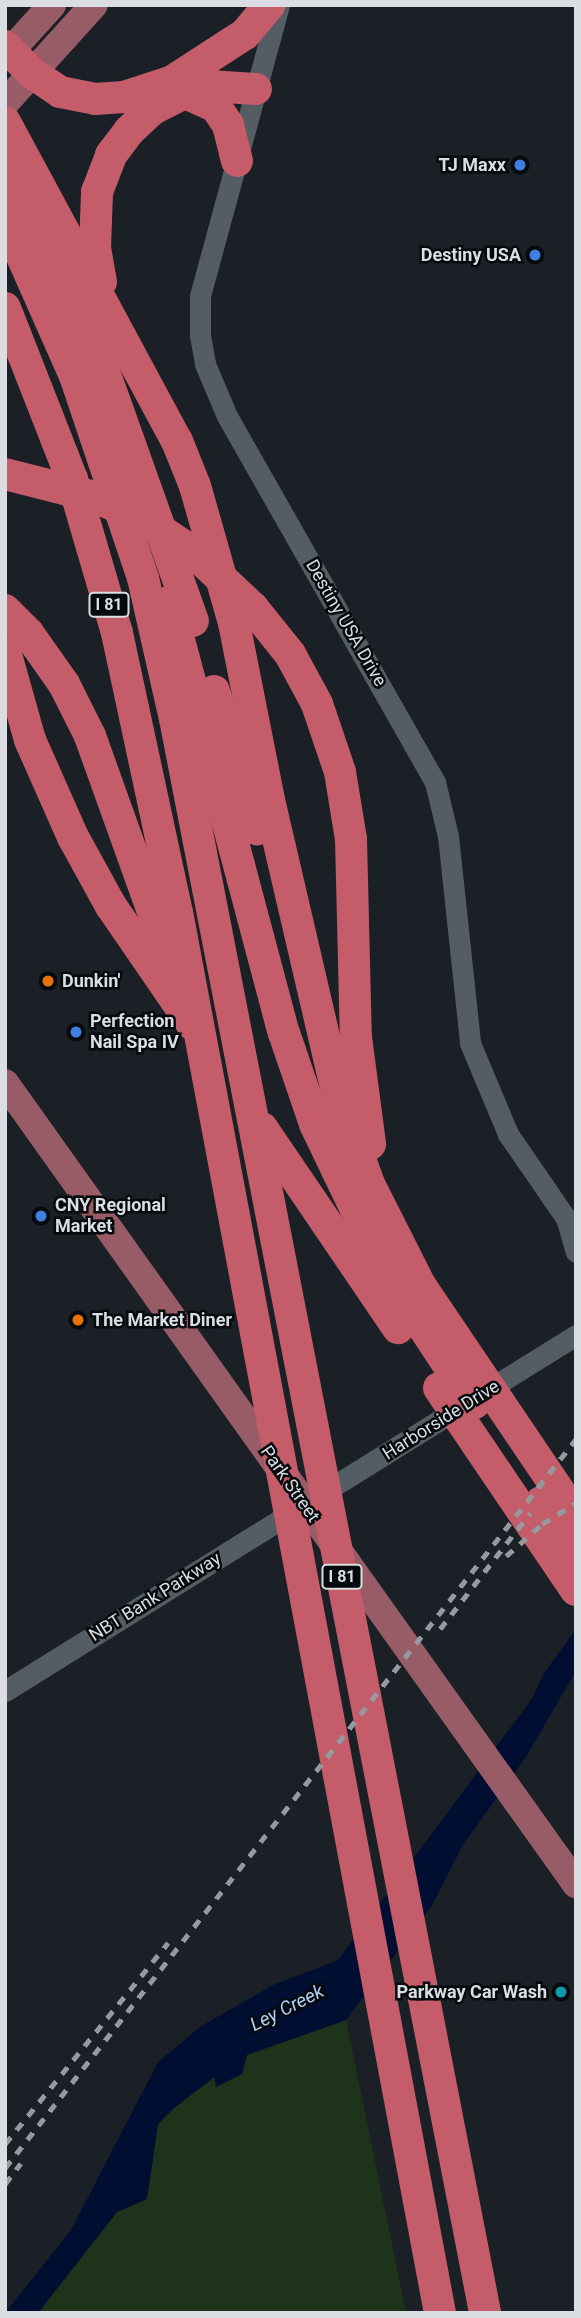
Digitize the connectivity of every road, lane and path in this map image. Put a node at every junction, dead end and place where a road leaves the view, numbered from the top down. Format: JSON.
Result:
{"nodes":[{"id":1,"x":52,"y":5,"type":"edge"},
{"id":2,"x":94,"y":5,"type":"edge"},
{"id":3,"x":269,"y":5,"type":"edge"},
{"id":4,"x":279,"y":5,"type":"edge"},
{"id":5,"x":5,"y":46,"type":"edge"},
{"id":6,"x":5,"y":57,"type":"edge"},
{"id":7,"x":258,"y":83,"type":"junction"},
{"id":8,"x":178,"y":87,"type":"junction"},
{"id":9,"x":5,"y":103,"type":"edge"},
{"id":10,"x":5,"y":122,"type":"edge"},
{"id":11,"x":237,"y":161,"type":"junction"},
{"id":12,"x":5,"y":166,"type":"edge"},
{"id":13,"x":5,"y":218,"type":"edge"},
{"id":14,"x":5,"y":308,"type":"edge"},
{"id":15,"x":113,"y":320,"type":"junction"},
{"id":16,"x":74,"y":373,"type":"junction"},
{"id":17,"x":5,"y":474,"type":"edge"},
{"id":18,"x":5,"y":610,"type":"edge"},
{"id":19,"x":5,"y":651,"type":"edge"},
{"id":20,"x":320,"y":1023,"type":"junction"},
{"id":21,"x":201,"y":1051,"type":"junction"},
{"id":22,"x":5,"y":1083,"type":"edge"},
{"id":23,"x":573,"y":1227,"type":"edge"},
{"id":24,"x":395,"y":1237,"type":"junction"},
{"id":25,"x":576,"y":1252,"type":"edge"},
{"id":26,"x":576,"y":1318,"type":"edge"},
{"id":27,"x":423,"y":1328,"type":"junction"},
{"id":28,"x":573,"y":1338,"type":"edge"},
{"id":29,"x":304,"y":1503,"type":"junction"},
{"id":30,"x":576,"y":1517,"type":"edge"},
{"id":31,"x":576,"y":1552,"type":"edge"},
{"id":32,"x":576,"y":1590,"type":"edge"},
{"id":33,"x":5,"y":1691,"type":"edge"},
{"id":34,"x":512,"y":1794,"type":"junction"},
{"id":35,"x":576,"y":1849,"type":"edge"},
{"id":36,"x":576,"y":1884,"type":"edge"},
{"id":37,"x":440,"y":2313,"type":"edge"},
{"id":38,"x":485,"y":2313,"type":"edge"}],
"edges":[{"from":1,"to":6,"type":"main road"},
{"from":2,"to":9,"type":"main road"},
{"from":3,"to":8,"type":"highway"},
{"from":4,"to":7,"type":"street","name":"Destiny USA Drive"},
{"from":5,"to":8,"type":"highway"},
{"from":7,"to":8,"type":"highway"},
{"from":7,"to":11,"type":"street","name":"Destiny USA Drive"},
{"from":8,"to":11,"type":"highway"},
{"from":8,"to":15,"type":"highway"},
{"from":10,"to":15,"type":"highway"},
{"from":11,"to":23,"type":"street","name":"Destiny USA Drive"},
{"from":12,"to":20,"type":"highway"},
{"from":13,"to":16,"type":"highway","number":"I 81"},
{"from":14,"to":21,"type":"highway","number":"I 81"},
{"from":15,"to":20,"type":"highway"},
{"from":16,"to":27,"type":"highway"},
{"from":16,"to":38,"type":"highway","number":"I 81"},
{"from":17,"to":24,"type":"highway"},
{"from":18,"to":21,"type":"highway"},
{"from":19,"to":27,"type":"highway"},
{"from":20,"to":24,"type":"highway"},
{"from":21,"to":37,"type":"highway","number":"I 81"},
{"from":22,"to":29,"type":"main road","name":"Park Street"},
{"from":23,"to":25,"type":"street","name":"Destiny USA Drive"},
{"from":24,"to":27,"type":"highway"},
{"from":26,"to":28,"type":"street"},
{"from":27,"to":30,"type":"highway"},
{"from":27,"to":31,"type":"highway"},
{"from":27,"to":32,"type":"highway"},
{"from":28,"to":29,"type":"street","name":"Harborside Drive"},
{"from":29,"to":33,"type":"street","name":"NBT Bank Parkway"},
{"from":29,"to":34,"type":"main road","name":"Park Street"},
{"from":34,"to":35,"type":"main road"},
{"from":34,"to":36,"type":"main road","name":"Park Street"}]}
